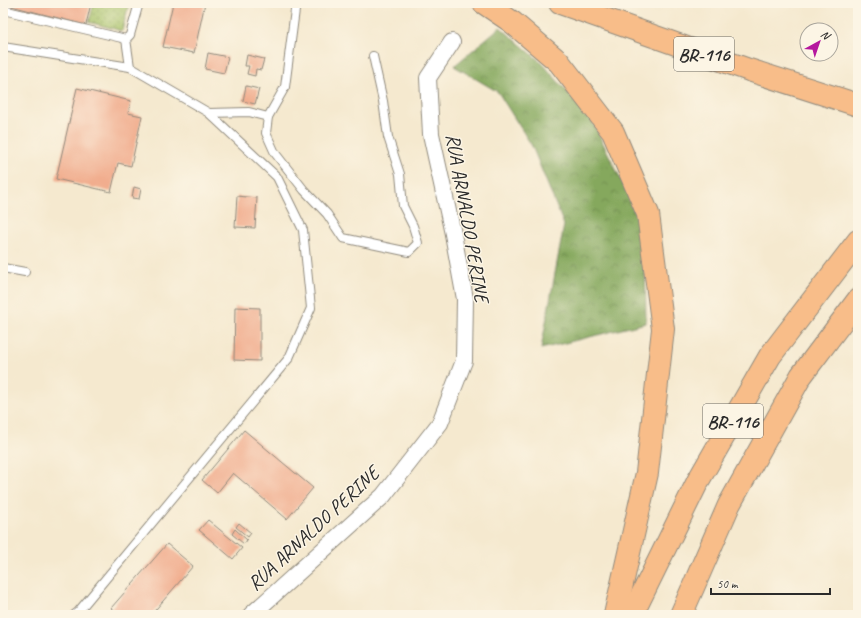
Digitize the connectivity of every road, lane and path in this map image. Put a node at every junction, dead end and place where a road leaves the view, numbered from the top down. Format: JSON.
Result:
{"nodes":[{"id":1,"x":139,"y":3,"type":"edge"},
{"id":2,"x":484,"y":3,"type":"edge"},
{"id":3,"x":560,"y":3,"type":"edge"},
{"id":4,"x":3,"y":10,"type":"edge"},
{"id":5,"x":295,"y":10,"type":"dead end"},
{"id":6,"x":126,"y":39,"type":"junction"},
{"id":7,"x":452,"y":42,"type":"dead end"},
{"id":8,"x":3,"y":47,"type":"edge"},
{"id":9,"x":373,"y":56,"type":"dead end"},
{"id":10,"x":130,"y":67,"type":"junction"},
{"id":11,"x":853,"y":104,"type":"edge"},
{"id":12,"x":209,"y":113,"type":"junction"},
{"id":13,"x":268,"y":117,"type":"junction"},
{"id":14,"x":858,"y":241,"type":"edge"},
{"id":15,"x":3,"y":268,"type":"edge"},
{"id":16,"x":25,"y":272,"type":"dead end"},
{"id":17,"x":858,"y":300,"type":"edge"},
{"id":18,"x":74,"y":615,"type":"edge"},
{"id":19,"x":251,"y":615,"type":"edge"},
{"id":20,"x":615,"y":615,"type":"edge"},
{"id":21,"x":632,"y":615,"type":"edge"},
{"id":22,"x":681,"y":615,"type":"edge"}],
"edges":[{"from":1,"to":6,"type":"lane"},
{"from":2,"to":20,"type":"highway"},
{"from":3,"to":11,"type":"highway","number":"BR-116"},
{"from":4,"to":6,"type":"lane"},
{"from":5,"to":13,"type":"lane"},
{"from":6,"to":10,"type":"lane"},
{"from":7,"to":19,"type":"street","name":"RUA ARNALDO PERINE"},
{"from":8,"to":10,"type":"lane"},
{"from":9,"to":13,"type":"lane"},
{"from":10,"to":12,"type":"lane"},
{"from":12,"to":13,"type":"lane"},
{"from":12,"to":18,"type":"lane"},
{"from":14,"to":21,"type":"highway","number":"BR-116"},
{"from":15,"to":16,"type":"lane"},
{"from":17,"to":22,"type":"highway","number":"BR-116"}]}
